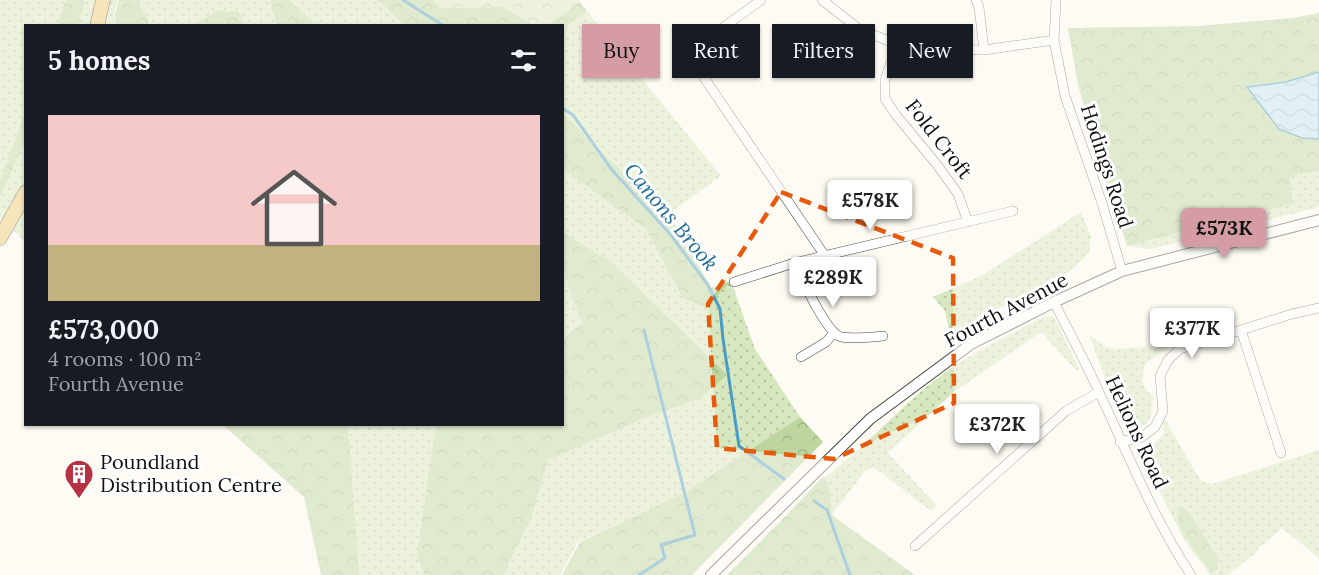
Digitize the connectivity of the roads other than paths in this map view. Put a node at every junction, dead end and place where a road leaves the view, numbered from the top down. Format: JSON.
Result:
{"nodes":[{"id":1,"x":103,"y":0,"type":"edge"},
{"id":2,"x":761,"y":0,"type":"edge"},
{"id":3,"x":822,"y":0,"type":"edge"},
{"id":4,"x":976,"y":0,"type":"edge"},
{"id":5,"x":1056,"y":0,"type":"edge"},
{"id":6,"x":97,"y":24,"type":"edge"},
{"id":7,"x":1054,"y":40,"type":"junction"},
{"id":8,"x":887,"y":41,"type":"edge"},
{"id":9,"x":973,"y":50,"type":"edge"},
{"id":10,"x":984,"y":50,"type":"junction"},
{"id":11,"x":887,"y":74,"type":"edge"},
{"id":12,"x":24,"y":196,"type":"edge"},
{"id":13,"x":1013,"y":211,"type":"dead end"},
{"id":14,"x":1319,"y":220,"type":"edge"},
{"id":15,"x":968,"y":222,"type":"junction"},
{"id":16,"x":0,"y":238,"type":"edge"},
{"id":17,"x":825,"y":256,"type":"junction"},
{"id":18,"x":794,"y":263,"type":"junction"},
{"id":19,"x":1122,"y":271,"type":"junction"},
{"id":20,"x":734,"y":282,"type":"dead end"},
{"id":21,"x":1054,"y":302,"type":"junction"},
{"id":22,"x":1319,"y":308,"type":"edge"},
{"id":23,"x":1240,"y":330,"type":"junction"},
{"id":24,"x":834,"y":333,"type":"junction"},
{"id":25,"x":883,"y":336,"type":"dead end"},
{"id":26,"x":801,"y":357,"type":"dead end"},
{"id":27,"x":1099,"y":392,"type":"junction"},
{"id":28,"x":1120,"y":442,"type":"junction"},
{"id":29,"x":1281,"y":453,"type":"dead end"},
{"id":30,"x":915,"y":546,"type":"dead end"},
{"id":31,"x":711,"y":575,"type":"edge"},
{"id":32,"x":1191,"y":575,"type":"edge"}],
"edges":[{"from":1,"to":6,"type":"main road"},
{"from":2,"to":17,"type":"street"},
{"from":3,"to":8,"type":"street"},
{"from":4,"to":10,"type":"street"},
{"from":5,"to":7,"type":"street","name":"Hodings Road"},
{"from":7,"to":10,"type":"street"},
{"from":7,"to":19,"type":"street","name":"Hodings Road"},
{"from":9,"to":10,"type":"street"},
{"from":11,"to":15,"type":"street","name":"Fold Croft"},
{"from":12,"to":16,"type":"main road"},
{"from":13,"to":15,"type":"street"},
{"from":14,"to":19,"type":"street","name":"Fourth Avenue"},
{"from":15,"to":17,"type":"street"},
{"from":17,"to":18,"type":"street"},
{"from":18,"to":20,"type":"street"},
{"from":18,"to":24,"type":"street"},
{"from":19,"to":21,"type":"street","name":"Fourth Avenue"},
{"from":21,"to":27,"type":"street","name":"Helions Road"},
{"from":21,"to":31,"type":"street","name":"Fourth Avenue"},
{"from":22,"to":23,"type":"street"},
{"from":23,"to":28,"type":"street"},
{"from":23,"to":29,"type":"street"},
{"from":24,"to":25,"type":"street"},
{"from":24,"to":26,"type":"street"},
{"from":27,"to":28,"type":"street","name":"Helions Road"},
{"from":27,"to":30,"type":"street"},
{"from":28,"to":32,"type":"street","name":"Helions Road"}]}
